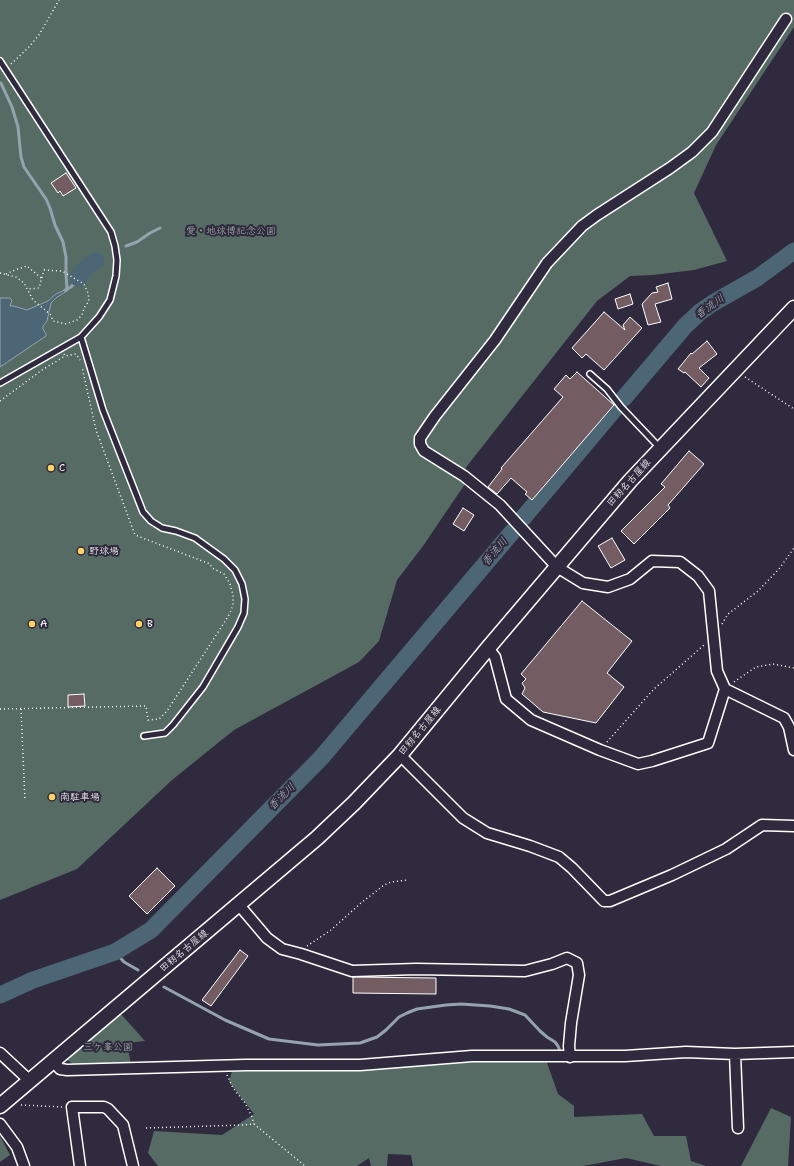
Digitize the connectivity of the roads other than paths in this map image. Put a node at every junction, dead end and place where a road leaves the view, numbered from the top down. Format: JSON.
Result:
{"nodes":[{"id":1,"x":786,"y":19,"type":"dead end"},
{"id":2,"x":0,"y":61,"type":"edge"},
{"id":3,"x":794,"y":308,"type":"edge"},
{"id":4,"x":81,"y":337,"type":"junction"},
{"id":5,"x":590,"y":374,"type":"dead end"},
{"id":6,"x":0,"y":383,"type":"edge"},
{"id":7,"x":661,"y":448,"type":"junction"},
{"id":8,"x":557,"y":567,"type":"junction"},
{"id":9,"x":488,"y":648,"type":"junction"},
{"id":10,"x":725,"y":689,"type":"junction"},
{"id":11,"x":144,"y":736,"type":"dead end"},
{"id":12,"x":794,"y":750,"type":"edge"},
{"id":13,"x":400,"y":755,"type":"junction"},
{"id":14,"x":794,"y":826,"type":"edge"},
{"id":15,"x":239,"y":905,"type":"junction"},
{"id":16,"x":794,"y":1052,"type":"edge"},
{"id":17,"x":0,"y":1053,"type":"edge"},
{"id":18,"x":735,"y":1054,"type":"junction"},
{"id":19,"x":570,"y":1057,"type":"junction"},
{"id":20,"x":53,"y":1061,"type":"junction"},
{"id":21,"x":30,"y":1081,"type":"junction"},
{"id":22,"x":0,"y":1106,"type":"edge"},
{"id":23,"x":0,"y":1124,"type":"edge"},
{"id":24,"x":738,"y":1128,"type":"dead end"},
{"id":25,"x":24,"y":1166,"type":"edge"},
{"id":26,"x":80,"y":1166,"type":"edge"},
{"id":27,"x":133,"y":1166,"type":"edge"}],
"edges":[{"from":1,"to":8,"type":"street"},
{"from":2,"to":4,"type":"lane"},
{"from":3,"to":7,"type":"main road","name":"田籾名古屋線"},
{"from":4,"to":6,"type":"lane"},
{"from":4,"to":11,"type":"lane"},
{"from":5,"to":7,"type":"lane"},
{"from":7,"to":8,"type":"main road","name":"田籾名古屋線"},
{"from":8,"to":9,"type":"main road","name":"田籾名古屋線"},
{"from":8,"to":10,"type":"street"},
{"from":9,"to":10,"type":"street"},
{"from":9,"to":13,"type":"main road","name":"田籾名古屋線"},
{"from":10,"to":12,"type":"street"},
{"from":13,"to":14,"type":"street"},
{"from":13,"to":15,"type":"main road","name":"田籾名古屋線"},
{"from":15,"to":19,"type":"street"},
{"from":15,"to":20,"type":"main road","name":"田籾名古屋線"},
{"from":16,"to":18,"type":"street"},
{"from":17,"to":21,"type":"street"},
{"from":18,"to":19,"type":"street"},
{"from":18,"to":24,"type":"street"},
{"from":19,"to":20,"type":"street"},
{"from":20,"to":21,"type":"main road","name":"田籾名古屋線"},
{"from":21,"to":22,"type":"main road","name":"田籾名古屋線"},
{"from":23,"to":25,"type":"street"},
{"from":26,"to":27,"type":"street"}]}
